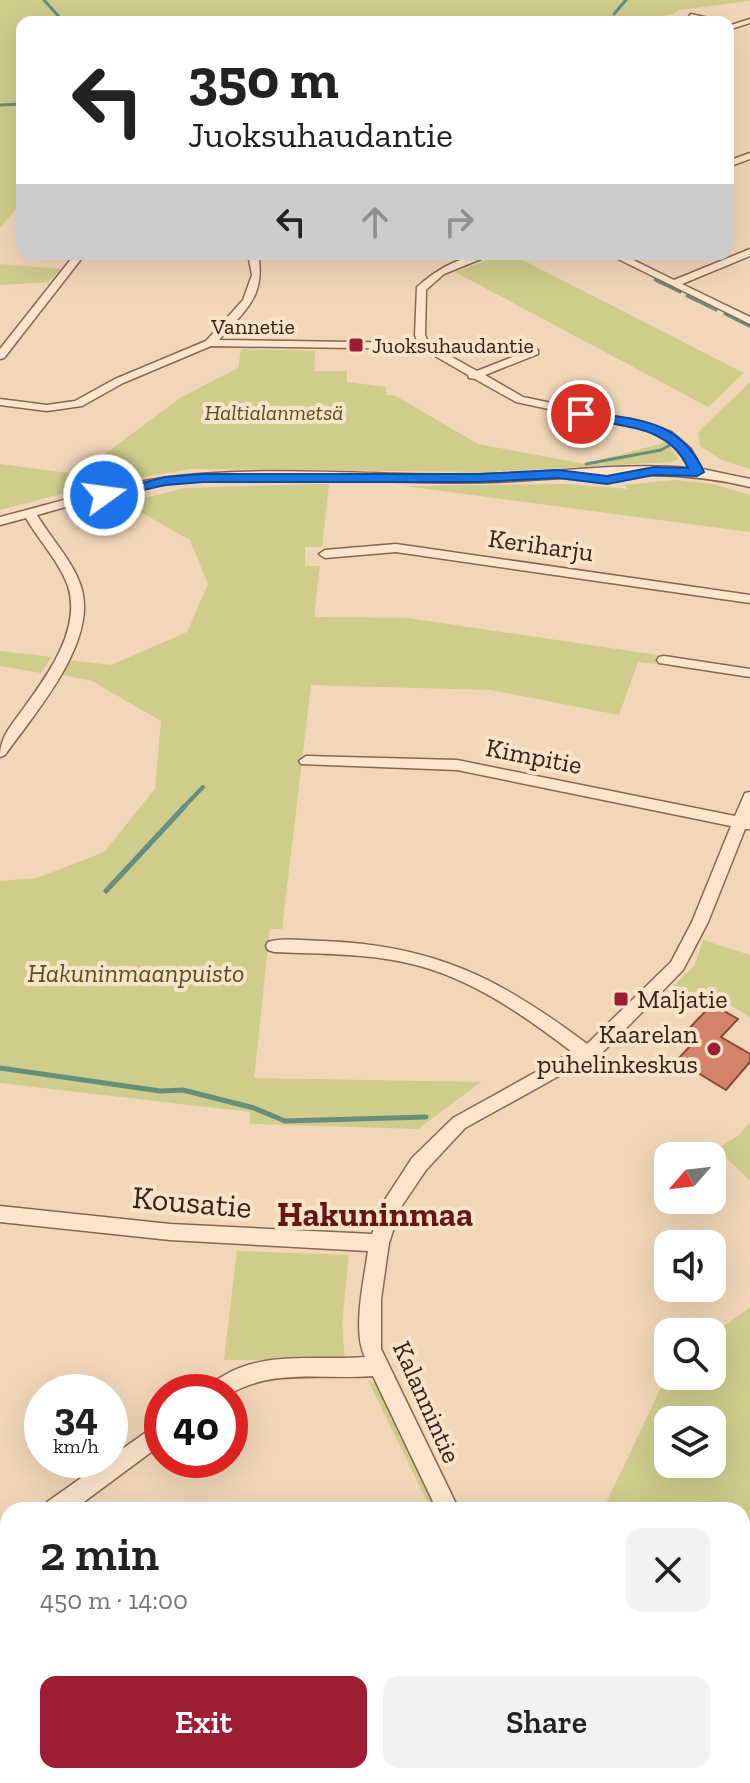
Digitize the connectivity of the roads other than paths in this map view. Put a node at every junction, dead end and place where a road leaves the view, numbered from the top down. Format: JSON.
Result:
{"nodes":[{"id":1,"x":75,"y":260,"type":"edge"},
{"id":2,"x":254,"y":260,"type":"edge"},
{"id":3,"x":472,"y":260,"type":"edge"},
{"id":4,"x":625,"y":260,"type":"edge"},
{"id":5,"x":731,"y":260,"type":"edge"},
{"id":6,"x":673,"y":284,"type":"junction"},
{"id":7,"x":750,"y":321,"type":"edge"},
{"id":8,"x":210,"y":343,"type":"junction"},
{"id":9,"x":425,"y":346,"type":"junction"},
{"id":10,"x":534,"y":352,"type":"dead end"},
{"id":11,"x":0,"y":356,"type":"edge"},
{"id":12,"x":473,"y":376,"type":"junction"},
{"id":13,"x":0,"y":402,"type":"edge"},
{"id":14,"x":697,"y":472,"type":"junction"},
{"id":15,"x":750,"y":483,"type":"edge"},
{"id":16,"x":30,"y":514,"type":"junction"},
{"id":17,"x":0,"y":521,"type":"edge"},
{"id":18,"x":325,"y":554,"type":"dead end"},
{"id":19,"x":750,"y":599,"type":"edge"},
{"id":20,"x":664,"y":660,"type":"dead end"},
{"id":21,"x":750,"y":673,"type":"edge"},
{"id":22,"x":0,"y":752,"type":"edge"},
{"id":23,"x":306,"y":761,"type":"dead end"},
{"id":24,"x":750,"y":797,"type":"edge"},
{"id":25,"x":744,"y":823,"type":"edge"},
{"id":26,"x":274,"y":946,"type":"dead end"},
{"id":27,"x":586,"y":1053,"type":"junction"},
{"id":28,"x":0,"y":1214,"type":"edge"},
{"id":29,"x":379,"y":1243,"type":"junction"},
{"id":30,"x":376,"y":1366,"type":"junction"},
{"id":31,"x":246,"y":1374,"type":"edge"},
{"id":32,"x":144,"y":1444,"type":"edge"},
{"id":33,"x":66,"y":1502,"type":"edge"},
{"id":34,"x":444,"y":1502,"type":"edge"}],
"edges":[{"from":1,"to":11,"type":"street"},
{"from":2,"to":8,"type":"street"},
{"from":3,"to":9,"type":"street"},
{"from":4,"to":6,"type":"street"},
{"from":5,"to":6,"type":"street"},
{"from":6,"to":7,"type":"street"},
{"from":8,"to":9,"type":"street","name":"Vannetie"},
{"from":8,"to":13,"type":"street","name":"Vannetie"},
{"from":9,"to":12,"type":"street"},
{"from":10,"to":12,"type":"street"},
{"from":12,"to":14,"type":"street"},
{"from":14,"to":15,"type":"street"},
{"from":14,"to":16,"type":"street"},
{"from":16,"to":17,"type":"street"},
{"from":16,"to":22,"type":"street"},
{"from":18,"to":19,"type":"street","name":"Keriharju"},
{"from":20,"to":21,"type":"street"},
{"from":23,"to":25,"type":"street","name":"Kimpitie"},
{"from":24,"to":25,"type":"street","name":"Kalannintie"},
{"from":25,"to":27,"type":"street","name":"Kalannintie"},
{"from":26,"to":27,"type":"street"},
{"from":27,"to":29,"type":"street","name":"Kalannintie"},
{"from":28,"to":29,"type":"street","name":"Kousatie"},
{"from":29,"to":30,"type":"street","name":"Kalannintie"},
{"from":30,"to":31,"type":"street"},
{"from":30,"to":34,"type":"street","name":"Kalannintie"},
{"from":32,"to":33,"type":"street"}]}
